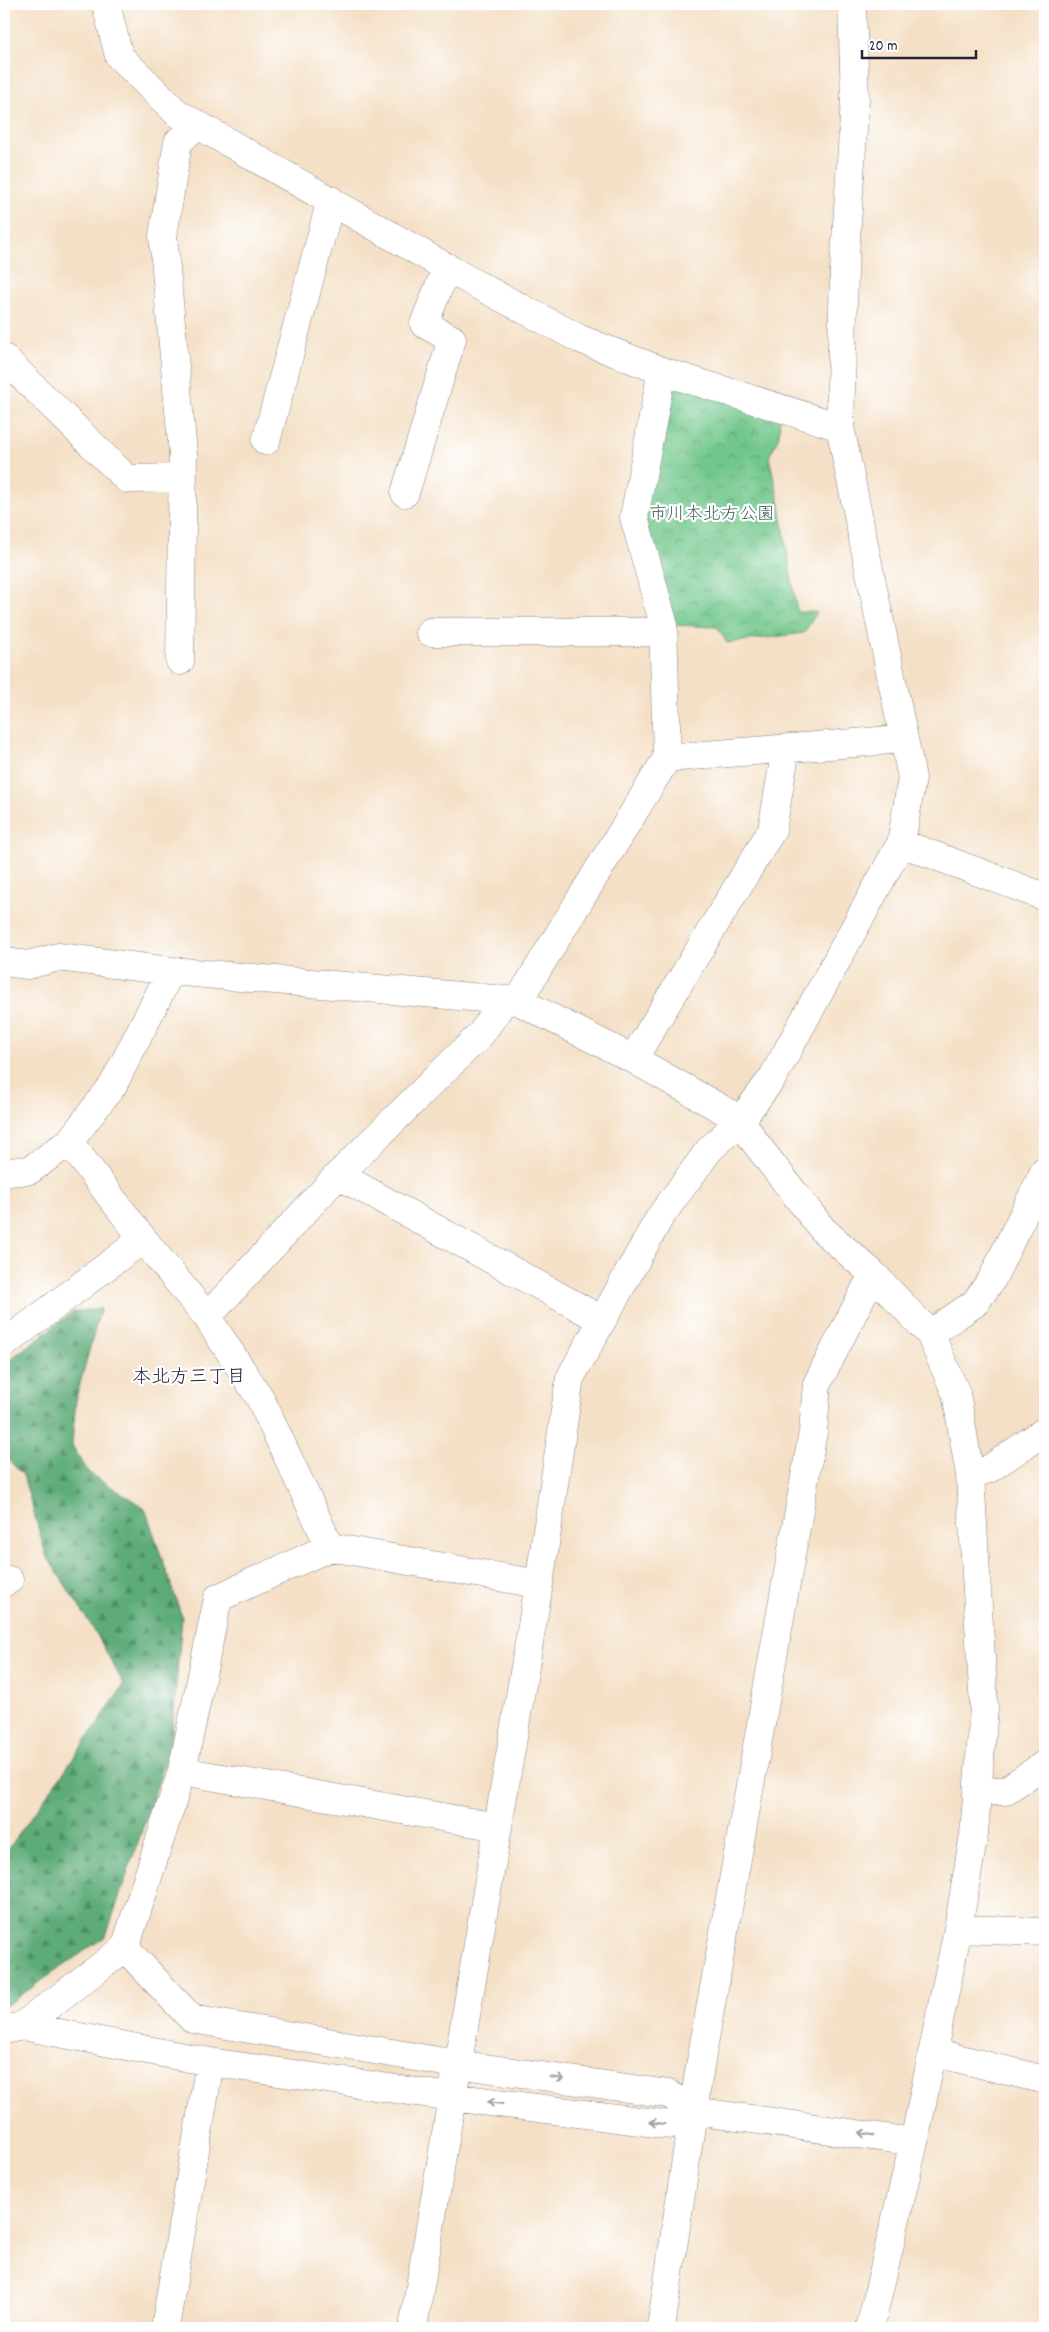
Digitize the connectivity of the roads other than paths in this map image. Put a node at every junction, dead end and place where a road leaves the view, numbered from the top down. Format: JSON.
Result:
{"nodes":[{"id":1,"x":106,"y":4,"type":"edge"},
{"id":2,"x":852,"y":4,"type":"edge"},
{"id":3,"x":197,"y":124,"type":"junction"},
{"id":4,"x":331,"y":200,"type":"junction"},
{"id":5,"x":447,"y":268,"type":"junction"},
{"id":6,"x":4,"y":358,"type":"edge"},
{"id":7,"x":662,"y":371,"type":"junction"},
{"id":8,"x":840,"y":427,"type":"junction"},
{"id":9,"x":266,"y":441,"type":"dead end"},
{"id":10,"x":183,"y":478,"type":"junction"},
{"id":11,"x":405,"y":493,"type":"dead end"},
{"id":12,"x":430,"y":632,"type":"dead end"},
{"id":13,"x":664,"y":632,"type":"junction"},
{"id":14,"x":180,"y":661,"type":"dead end"},
{"id":15,"x":904,"y":739,"type":"junction"},
{"id":16,"x":786,"y":748,"type":"junction"},
{"id":17,"x":667,"y":758,"type":"junction"},
{"id":18,"x":901,"y":843,"type":"junction"},
{"id":19,"x":1045,"y":897,"type":"edge"},
{"id":20,"x":4,"y":962,"type":"edge"},
{"id":21,"x":171,"y":971,"type":"junction"},
{"id":22,"x":511,"y":1001,"type":"junction"},
{"id":23,"x":633,"y":1059,"type":"junction"},
{"id":24,"x":741,"y":1120,"type":"junction"},
{"id":25,"x":69,"y":1142,"type":"junction"},
{"id":26,"x":4,"y":1170,"type":"edge"},
{"id":27,"x":1045,"y":1170,"type":"edge"},
{"id":28,"x":338,"y":1175,"type":"junction"},
{"id":29,"x":143,"y":1239,"type":"junction"},
{"id":30,"x":873,"y":1274,"type":"junction"},
{"id":31,"x":208,"y":1317,"type":"junction"},
{"id":32,"x":602,"y":1320,"type":"junction"},
{"id":33,"x":930,"y":1334,"type":"junction"},
{"id":34,"x":4,"y":1344,"type":"edge"},
{"id":35,"x":1045,"y":1431,"type":"edge"},
{"id":36,"x":970,"y":1475,"type":"junction"},
{"id":37,"x":330,"y":1547,"type":"junction"},
{"id":38,"x":539,"y":1584,"type":"junction"},
{"id":39,"x":1045,"y":1764,"type":"edge"},
{"id":40,"x":182,"y":1771,"type":"junction"},
{"id":41,"x":978,"y":1791,"type":"junction"},
{"id":42,"x":498,"y":1827,"type":"junction"},
{"id":43,"x":958,"y":1929,"type":"junction"},
{"id":44,"x":1045,"y":1932,"type":"edge"},
{"id":45,"x":125,"y":1948,"type":"junction"},
{"id":46,"x":13,"y":2028,"type":"edge"},
{"id":47,"x":932,"y":2052,"type":"junction"},
{"id":48,"x":210,"y":2062,"type":"junction"},
{"id":49,"x":456,"y":2064,"type":"junction"},
{"id":50,"x":1045,"y":2080,"type":"edge"},
{"id":51,"x":451,"y":2097,"type":"junction"},
{"id":52,"x":694,"y":2111,"type":"junction"},
{"id":53,"x":914,"y":2142,"type":"junction"},
{"id":54,"x":165,"y":2328,"type":"edge"},
{"id":55,"x":413,"y":2328,"type":"edge"},
{"id":56,"x":661,"y":2328,"type":"edge"},
{"id":57,"x":870,"y":2328,"type":"edge"}],
"edges":[{"from":1,"to":3,"type":"street"},
{"from":2,"to":8,"type":"street"},
{"from":3,"to":4,"type":"street"},
{"from":3,"to":10,"type":"street"},
{"from":4,"to":5,"type":"street"},
{"from":4,"to":9,"type":"street"},
{"from":5,"to":7,"type":"street"},
{"from":5,"to":11,"type":"street"},
{"from":6,"to":10,"type":"street"},
{"from":7,"to":8,"type":"street"},
{"from":7,"to":13,"type":"street"},
{"from":8,"to":15,"type":"street"},
{"from":10,"to":14,"type":"street"},
{"from":12,"to":13,"type":"street"},
{"from":13,"to":17,"type":"street"},
{"from":15,"to":16,"type":"street"},
{"from":15,"to":18,"type":"street"},
{"from":16,"to":17,"type":"street"},
{"from":16,"to":23,"type":"street"},
{"from":17,"to":22,"type":"street"},
{"from":18,"to":19,"type":"street"},
{"from":18,"to":24,"type":"street"},
{"from":20,"to":21,"type":"street"},
{"from":21,"to":22,"type":"street"},
{"from":21,"to":25,"type":"street"},
{"from":22,"to":23,"type":"street"},
{"from":22,"to":28,"type":"street"},
{"from":23,"to":24,"type":"street"},
{"from":24,"to":30,"type":"street"},
{"from":24,"to":32,"type":"street"},
{"from":25,"to":26,"type":"street"},
{"from":25,"to":29,"type":"street"},
{"from":27,"to":33,"type":"street"},
{"from":28,"to":31,"type":"street"},
{"from":28,"to":32,"type":"street"},
{"from":29,"to":31,"type":"street"},
{"from":29,"to":34,"type":"street"},
{"from":30,"to":33,"type":"street"},
{"from":30,"to":52,"type":"street"},
{"from":31,"to":37,"type":"street"},
{"from":32,"to":38,"type":"street"},
{"from":33,"to":36,"type":"street"},
{"from":35,"to":36,"type":"street"},
{"from":36,"to":41,"type":"street"},
{"from":37,"to":38,"type":"street"},
{"from":37,"to":40,"type":"street"},
{"from":38,"to":42,"type":"street"},
{"from":39,"to":41,"type":"street"},
{"from":40,"to":42,"type":"street"},
{"from":40,"to":45,"type":"street"},
{"from":41,"to":43,"type":"street"},
{"from":42,"to":49,"type":"street"},
{"from":43,"to":44,"type":"street"},
{"from":43,"to":47,"type":"street"},
{"from":45,"to":46,"type":"street"},
{"from":45,"to":49,"type":"street"},
{"from":46,"to":48,"type":"street"},
{"from":47,"to":50,"type":"street"},
{"from":47,"to":53,"type":"street"},
{"from":48,"to":51,"type":"street"},
{"from":48,"to":54,"type":"street"},
{"from":49,"to":51,"type":"street"},
{"from":49,"to":52,"type":"street","one_way":true},
{"from":52,"to":51,"type":"street","one_way":true},
{"from":51,"to":55,"type":"street"},
{"from":53,"to":52,"type":"street","one_way":true},
{"from":52,"to":56,"type":"street"},
{"from":53,"to":57,"type":"street"}]}
